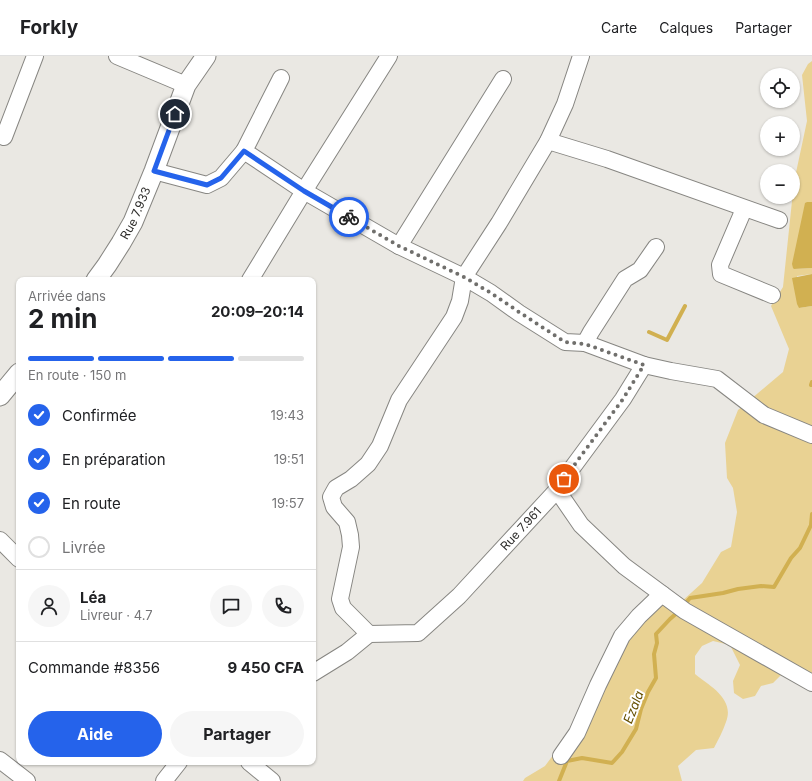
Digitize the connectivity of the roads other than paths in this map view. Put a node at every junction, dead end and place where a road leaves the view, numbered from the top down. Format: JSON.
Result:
{"nodes":[{"id":1,"x":35,"y":56,"type":"edge"},
{"id":2,"x":117,"y":56,"type":"edge"},
{"id":3,"x":206,"y":56,"type":"edge"},
{"id":4,"x":389,"y":56,"type":"edge"},
{"id":5,"x":581,"y":56,"type":"edge"},
{"id":6,"x":281,"y":78,"type":"dead end"},
{"id":7,"x":503,"y":79,"type":"dead end"},
{"id":8,"x":186,"y":85,"type":"junction"},
{"id":9,"x":4,"y":137,"type":"dead end"},
{"id":10,"x":548,"y":141,"type":"junction"},
{"id":11,"x":244,"y":151,"type":"junction"},
{"id":12,"x":154,"y":171,"type":"junction"},
{"id":13,"x":304,"y":191,"type":"junction"},
{"id":14,"x":744,"y":209,"type":"junction"},
{"id":15,"x":779,"y":220,"type":"dead end"},
{"id":16,"x":399,"y":246,"type":"junction"},
{"id":17,"x":656,"y":247,"type":"dead end"},
{"id":18,"x":98,"y":277,"type":"edge"},
{"id":19,"x":252,"y":277,"type":"edge"},
{"id":20,"x":464,"y":277,"type":"junction"},
{"id":21,"x":772,"y":295,"type":"dead end"},
{"id":22,"x":585,"y":344,"type":"junction"},
{"id":23,"x":644,"y":365,"type":"junction"},
{"id":24,"x":16,"y":377,"type":"edge"},
{"id":25,"x":0,"y":396,"type":"edge"},
{"id":26,"x":812,"y":435,"type":"edge"},
{"id":27,"x":558,"y":490,"type":"junction"},
{"id":28,"x":0,"y":540,"type":"edge"},
{"id":29,"x":16,"y":556,"type":"edge"},
{"id":30,"x":662,"y":594,"type":"junction"},
{"id":31,"x":369,"y":634,"type":"junction"},
{"id":32,"x":316,"y":671,"type":"edge"},
{"id":33,"x":812,"y":683,"type":"edge"},
{"id":34,"x":561,"y":756,"type":"dead end"},
{"id":35,"x":0,"y":760,"type":"edge"},
{"id":36,"x":177,"y":765,"type":"edge"},
{"id":37,"x":253,"y":765,"type":"edge"},
{"id":38,"x":27,"y":781,"type":"edge"},
{"id":39,"x":164,"y":781,"type":"edge"},
{"id":40,"x":272,"y":781,"type":"edge"}],
"edges":[{"from":1,"to":9,"type":"street"},
{"from":2,"to":8,"type":"street"},
{"from":3,"to":8,"type":"street","name":"Rue 7.933"},
{"from":4,"to":13,"type":"street"},
{"from":5,"to":10,"type":"street"},
{"from":6,"to":11,"type":"street"},
{"from":7,"to":16,"type":"street"},
{"from":8,"to":12,"type":"street","name":"Rue 7.933"},
{"from":10,"to":14,"type":"street"},
{"from":10,"to":20,"type":"street"},
{"from":11,"to":12,"type":"street"},
{"from":11,"to":13,"type":"street"},
{"from":12,"to":18,"type":"street","name":"Rue 7.933"},
{"from":13,"to":16,"type":"street"},
{"from":13,"to":19,"type":"street"},
{"from":14,"to":15,"type":"street"},
{"from":14,"to":21,"type":"street"},
{"from":16,"to":20,"type":"street"},
{"from":17,"to":22,"type":"street"},
{"from":20,"to":22,"type":"street"},
{"from":20,"to":31,"type":"street"},
{"from":22,"to":23,"type":"street"},
{"from":23,"to":26,"type":"street"},
{"from":23,"to":27,"type":"street","name":"Rue 7.961"},
{"from":24,"to":25,"type":"street"},
{"from":27,"to":30,"type":"street"},
{"from":27,"to":31,"type":"street","name":"Rue 7.961"},
{"from":28,"to":29,"type":"street"},
{"from":30,"to":33,"type":"street"},
{"from":30,"to":34,"type":"street"},
{"from":31,"to":32,"type":"street"},
{"from":35,"to":38,"type":"street"},
{"from":36,"to":39,"type":"street"},
{"from":37,"to":40,"type":"street"}]}
